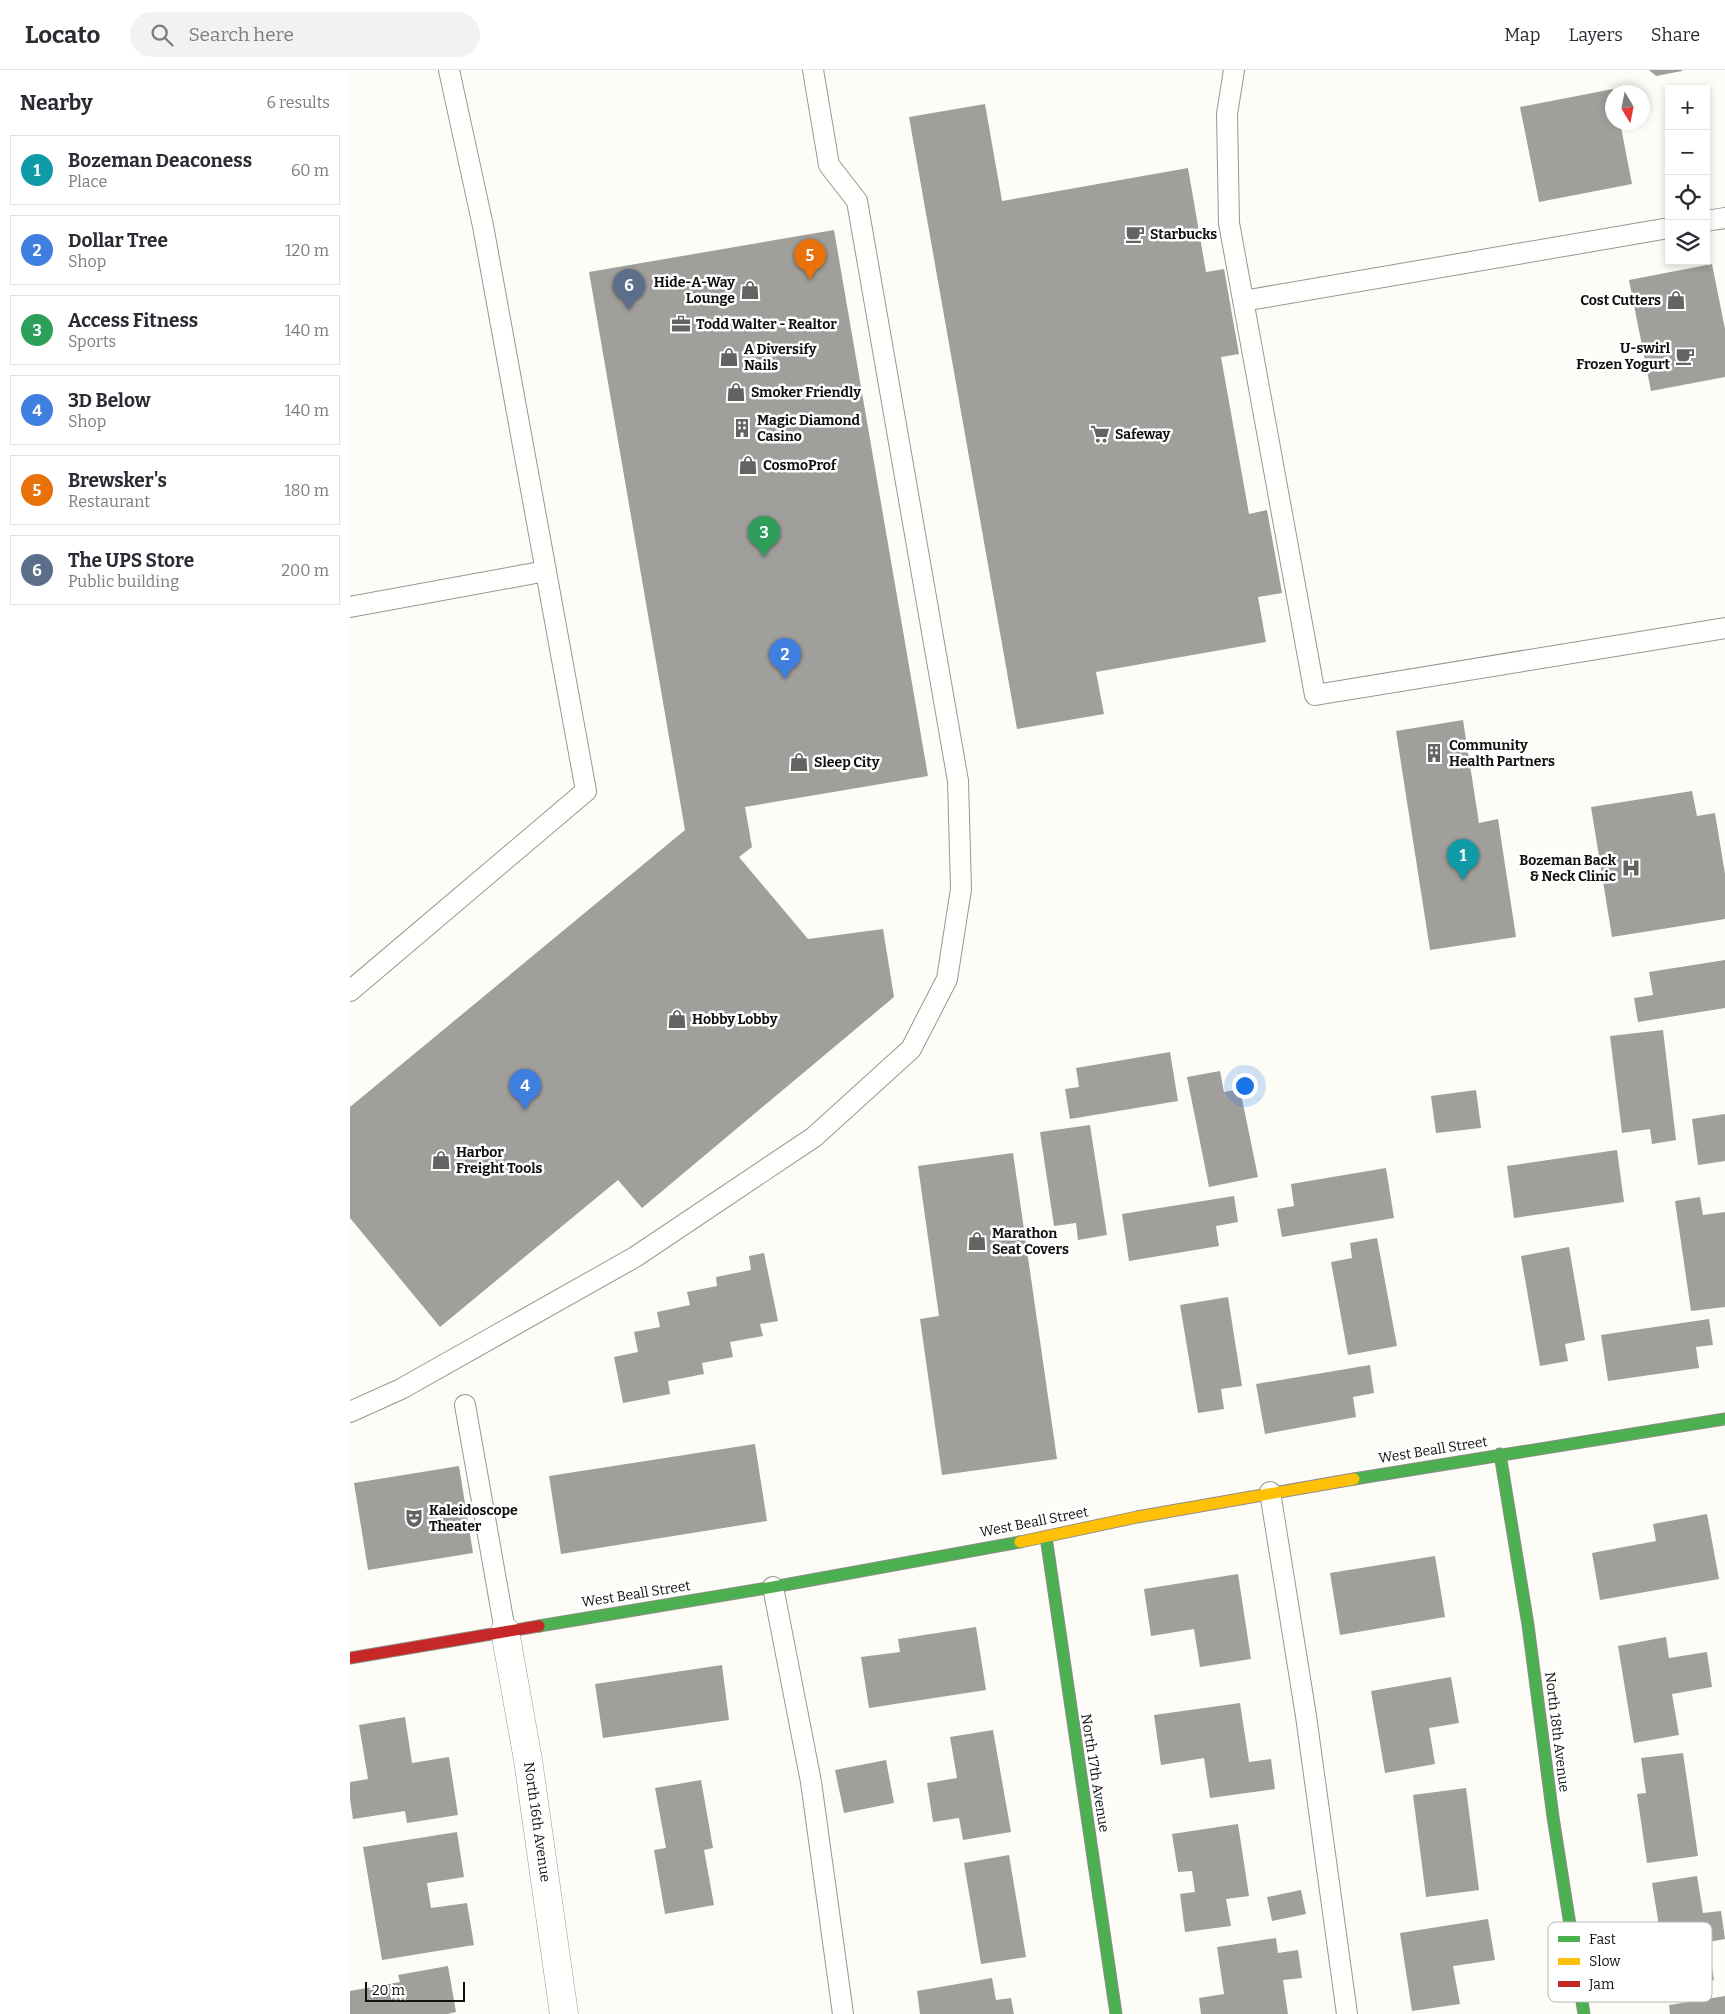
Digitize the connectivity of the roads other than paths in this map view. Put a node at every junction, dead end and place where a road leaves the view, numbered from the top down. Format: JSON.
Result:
{"nodes":[{"id":1,"x":448,"y":70,"type":"edge"},
{"id":2,"x":813,"y":70,"type":"edge"},
{"id":3,"x":1234,"y":70,"type":"edge"},
{"id":4,"x":1725,"y":218,"type":"edge"},
{"id":5,"x":1710,"y":220,"type":"edge"},
{"id":6,"x":1665,"y":229,"type":"edge"},
{"id":7,"x":1243,"y":301,"type":"junction"},
{"id":8,"x":546,"y":571,"type":"junction"},
{"id":9,"x":350,"y":607,"type":"edge"},
{"id":10,"x":1725,"y":628,"type":"edge"},
{"id":11,"x":350,"y":991,"type":"edge"},
{"id":12,"x":465,"y":1405,"type":"dead end"},
{"id":13,"x":350,"y":1412,"type":"edge"},
{"id":14,"x":1725,"y":1419,"type":"edge"},
{"id":15,"x":1500,"y":1454,"type":"junction"},
{"id":16,"x":1270,"y":1492,"type":"junction"},
{"id":17,"x":1046,"y":1537,"type":"junction"},
{"id":18,"x":773,"y":1587,"type":"junction"},
{"id":19,"x":505,"y":1631,"type":"junction"},
{"id":20,"x":350,"y":1658,"type":"edge"},
{"id":21,"x":1570,"y":1922,"type":"edge"},
{"id":22,"x":564,"y":2014,"type":"edge"},
{"id":23,"x":843,"y":2014,"type":"edge"},
{"id":24,"x":1116,"y":2014,"type":"edge"},
{"id":25,"x":1347,"y":2014,"type":"edge"}],
"edges":[{"from":1,"to":8,"type":"lane"},
{"from":2,"to":13,"type":"lane"},
{"from":3,"to":7,"type":"lane"},
{"from":4,"to":5,"type":"lane"},
{"from":6,"to":7,"type":"lane"},
{"from":7,"to":10,"type":"lane"},
{"from":8,"to":9,"type":"lane"},
{"from":8,"to":11,"type":"lane"},
{"from":12,"to":19,"type":"lane"},
{"from":14,"to":15,"type":"street","name":"West Beall Street"},
{"from":15,"to":16,"type":"street","name":"West Beall Street"},
{"from":15,"to":21,"type":"street","name":"North 18th Avenue"},
{"from":16,"to":17,"type":"street","name":"West Beall Street"},
{"from":16,"to":25,"type":"lane"},
{"from":17,"to":18,"type":"street","name":"West Beall Street"},
{"from":17,"to":24,"type":"street","name":"North 17th Avenue"},
{"from":18,"to":19,"type":"street","name":"West Beall Street"},
{"from":18,"to":23,"type":"lane"},
{"from":19,"to":20,"type":"street","name":"West Beall Street"},
{"from":19,"to":22,"type":"street","name":"North 16th Avenue"}]}
